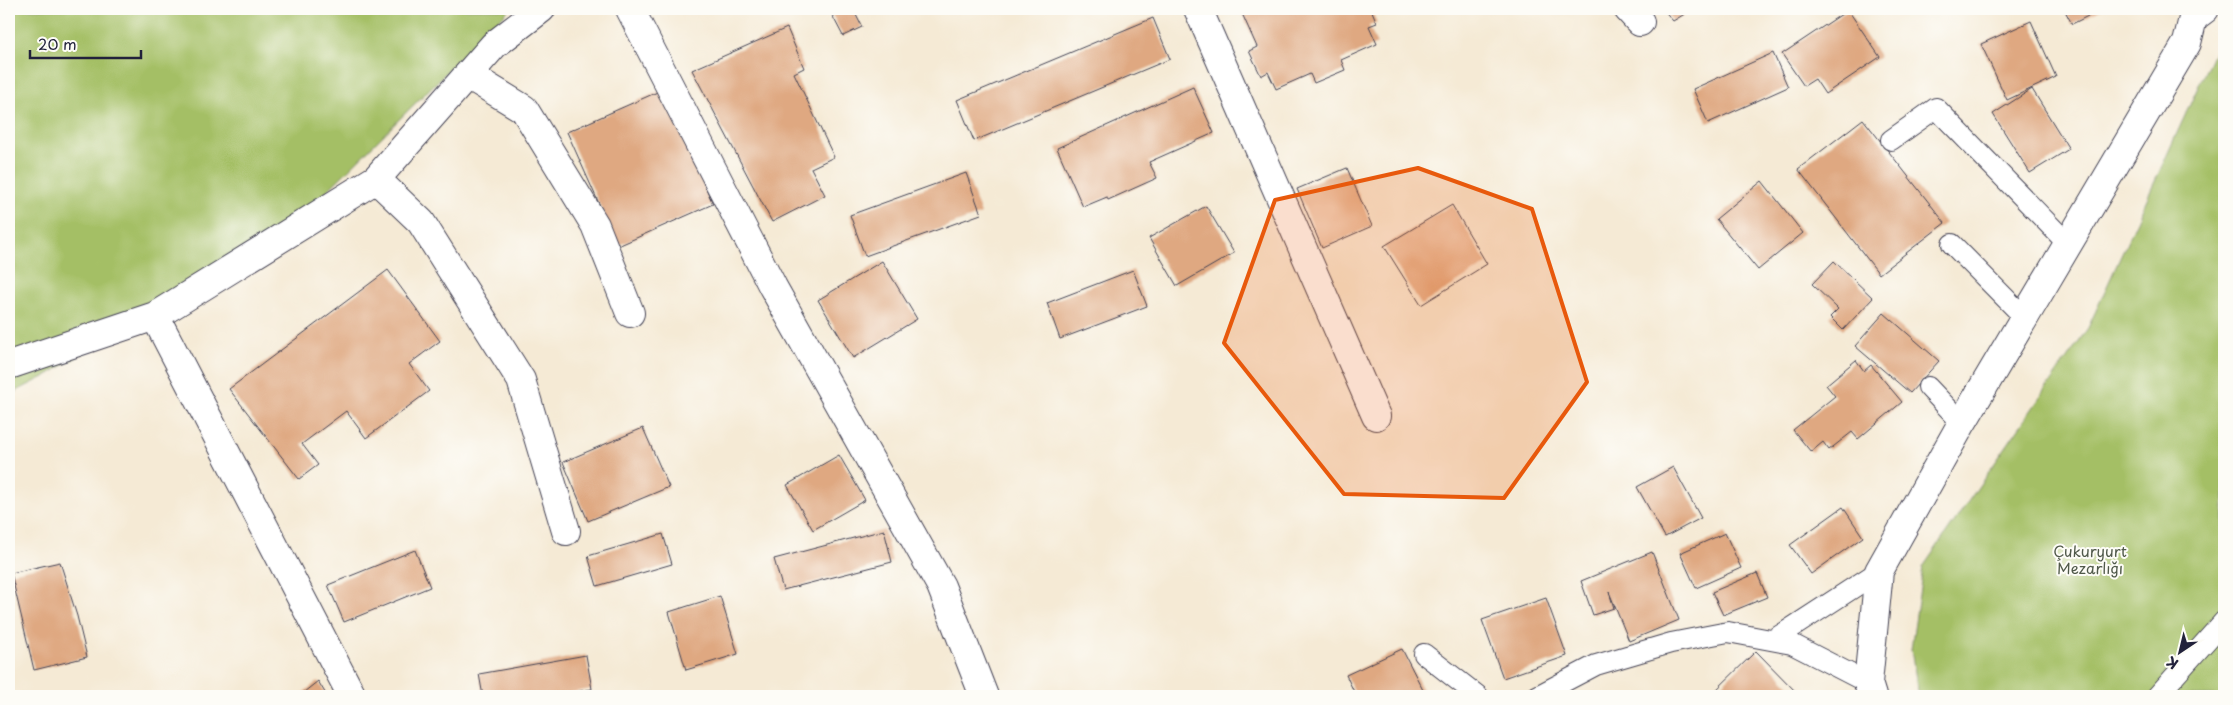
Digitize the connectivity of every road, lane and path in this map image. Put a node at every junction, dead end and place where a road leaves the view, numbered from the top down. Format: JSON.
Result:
{"nodes":[{"id":1,"x":541,"y":9,"type":"edge"},
{"id":2,"x":630,"y":9,"type":"edge"},
{"id":3,"x":1198,"y":9,"type":"edge"},
{"id":4,"x":2196,"y":12,"type":"edge"},
{"id":5,"x":468,"y":75,"type":"junction"},
{"id":6,"x":1891,"y":140,"type":"dead end"},
{"id":7,"x":376,"y":179,"type":"junction"},
{"id":8,"x":1952,"y":244,"type":"dead end"},
{"id":9,"x":2068,"y":244,"type":"junction"},
{"id":10,"x":630,"y":313,"type":"dead end"},
{"id":11,"x":154,"y":316,"type":"junction"},
{"id":12,"x":2025,"y":318,"type":"junction"},
{"id":13,"x":9,"y":365,"type":"edge"},
{"id":14,"x":1928,"y":387,"type":"dead end"},
{"id":15,"x":1376,"y":416,"type":"dead end"},
{"id":16,"x":1962,"y":423,"type":"junction"},
{"id":17,"x":566,"y":531,"type":"dead end"},
{"id":18,"x":1879,"y":571,"type":"junction"},
{"id":19,"x":2224,"y":621,"type":"edge"},
{"id":20,"x":1773,"y":640,"type":"junction"},
{"id":21,"x":1424,"y":654,"type":"dead end"},
{"id":22,"x":1870,"y":690,"type":"edge"},
{"id":23,"x":352,"y":696,"type":"edge"},
{"id":24,"x":984,"y":696,"type":"edge"},
{"id":25,"x":1478,"y":696,"type":"edge"},
{"id":26,"x":1537,"y":696,"type":"edge"},
{"id":27,"x":2156,"y":696,"type":"edge"}],
"edges":[{"from":1,"to":5,"type":"street"},
{"from":2,"to":24,"type":"street"},
{"from":3,"to":15,"type":"street"},
{"from":4,"to":9,"type":"street"},
{"from":5,"to":7,"type":"street"},
{"from":5,"to":10,"type":"street"},
{"from":6,"to":9,"type":"lane"},
{"from":7,"to":11,"type":"street"},
{"from":7,"to":17,"type":"street"},
{"from":8,"to":12,"type":"lane"},
{"from":9,"to":12,"type":"street"},
{"from":11,"to":13,"type":"street"},
{"from":11,"to":23,"type":"street"},
{"from":12,"to":16,"type":"street"},
{"from":14,"to":16,"type":"lane"},
{"from":16,"to":18,"type":"street"},
{"from":18,"to":20,"type":"lane"},
{"from":18,"to":22,"type":"street"},
{"from":19,"to":27,"type":"lane"},
{"from":20,"to":22,"type":"lane"},
{"from":20,"to":26,"type":"lane"},
{"from":21,"to":25,"type":"lane"}]}
